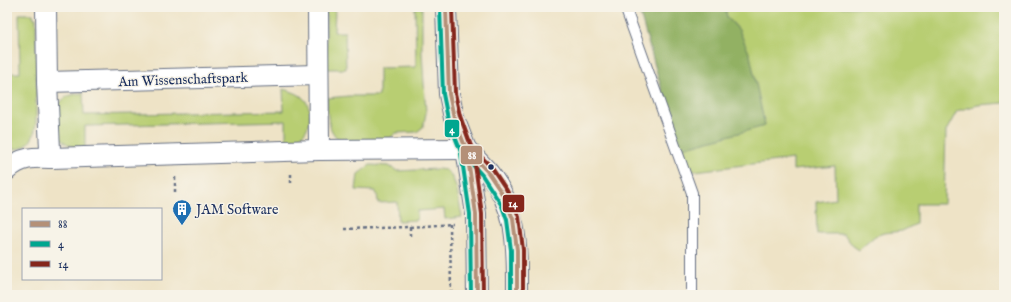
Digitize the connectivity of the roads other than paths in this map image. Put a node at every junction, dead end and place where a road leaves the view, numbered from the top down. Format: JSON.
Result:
{"nodes":[{"id":1,"x":46,"y":7,"type":"edge"},
{"id":2,"x":318,"y":7,"type":"edge"},
{"id":3,"x":446,"y":7,"type":"edge"},
{"id":4,"x":625,"y":7,"type":"edge"},
{"id":5,"x":318,"y":75,"type":"junction"},
{"id":6,"x":47,"y":82,"type":"junction"},
{"id":7,"x":466,"y":149,"type":"junction"},
{"id":8,"x":319,"y":150,"type":"junction"},
{"id":9,"x":51,"y":158,"type":"junction"},
{"id":10,"x":7,"y":170,"type":"edge"},
{"id":11,"x":477,"y":295,"type":"edge"},
{"id":12,"x":517,"y":295,"type":"edge"},
{"id":13,"x":692,"y":295,"type":"edge"}],
"edges":[{"from":1,"to":6,"type":"street"},
{"from":2,"to":5,"type":"street"},
{"from":3,"to":7,"type":"street"},
{"from":4,"to":13,"type":"lane"},
{"from":5,"to":6,"type":"street","name":"Am Wissenschaftspark"},
{"from":5,"to":8,"type":"street"},
{"from":6,"to":9,"type":"street"},
{"from":7,"to":8,"type":"street"},
{"from":7,"to":11,"type":"street"},
{"from":7,"to":12,"type":"street"},
{"from":8,"to":9,"type":"street"},
{"from":9,"to":10,"type":"street"}]}
